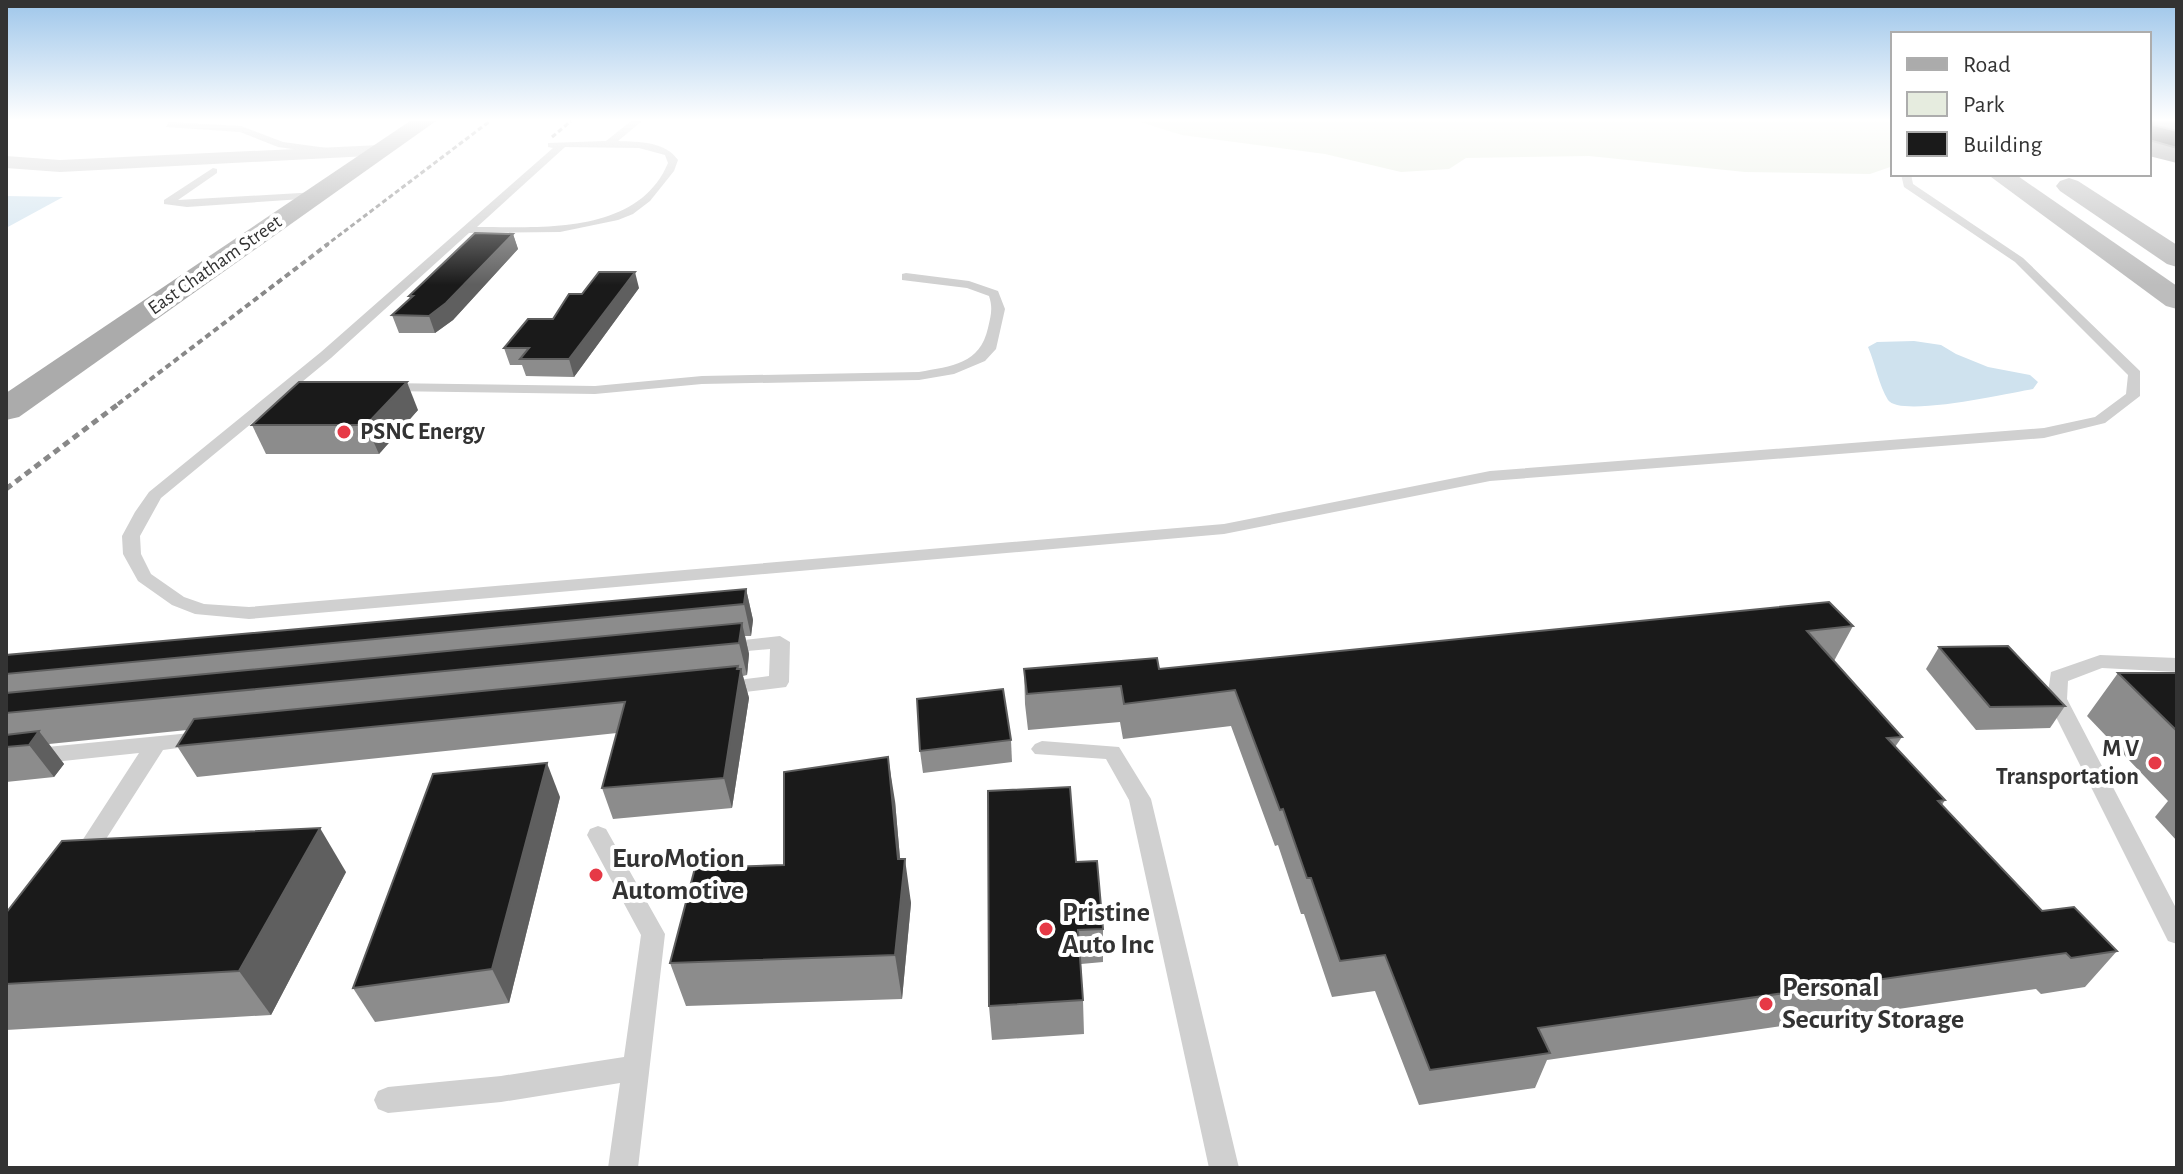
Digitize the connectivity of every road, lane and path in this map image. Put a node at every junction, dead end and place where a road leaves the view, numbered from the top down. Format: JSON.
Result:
{"nodes":[{"id":1,"x":206,"y":176,"type":"edge"},
{"id":2,"x":345,"y":176,"type":"edge"},
{"id":3,"x":528,"y":176,"type":"edge"},
{"id":4,"x":665,"y":176,"type":"edge"},
{"id":5,"x":1906,"y":176,"type":"edge"},
{"id":6,"x":2002,"y":176,"type":"edge"},
{"id":7,"x":2015,"y":176,"type":"edge"},
{"id":8,"x":2052,"y":176,"type":"edge"},
{"id":9,"x":317,"y":195,"type":"junction"},
{"id":10,"x":468,"y":230,"type":"junction"},
{"id":11,"x":2177,"y":258,"type":"edge"},
{"id":12,"x":906,"y":277,"type":"dead end"},
{"id":13,"x":2177,"y":278,"type":"edge"},
{"id":14,"x":2177,"y":300,"type":"edge"},
{"id":15,"x":287,"y":386,"type":"junction"},
{"id":16,"x":318,"y":387,"type":"edge"},
{"id":17,"x":364,"y":387,"type":"edge"},
{"id":18,"x":6,"y":409,"type":"edge"},
{"id":19,"x":701,"y":649,"type":"edge"},
{"id":20,"x":2177,"y":665,"type":"edge"},
{"id":21,"x":701,"y":689,"type":"edge"},
{"id":22,"x":218,"y":738,"type":"edge"},
{"id":23,"x":156,"y":744,"type":"junction"},
{"id":24,"x":1042,"y":749,"type":"dead end"},
{"id":25,"x":6,"y":759,"type":"edge"},
{"id":26,"x":598,"y":835,"type":"dead end"},
{"id":27,"x":91,"y":844,"type":"edge"},
{"id":28,"x":2177,"y":934,"type":"edge"},
{"id":29,"x":638,"y":1067,"type":"junction"},
{"id":30,"x":388,"y":1100,"type":"dead end"},
{"id":31,"x":623,"y":1168,"type":"edge"},
{"id":32,"x":1224,"y":1168,"type":"edge"}],
"edges":[{"from":1,"to":9,"type":"lane"},
{"from":2,"to":9,"type":"main road","name":"East Chatham Street"},
{"from":3,"to":10,"type":"lane"},
{"from":4,"to":10,"type":"lane"},
{"from":5,"to":15,"type":"lane"},
{"from":6,"to":14,"type":"main road"},
{"from":7,"to":13,"type":"main road"},
{"from":8,"to":11,"type":"main road"},
{"from":9,"to":18,"type":"main road","name":"East Chatham Street"},
{"from":10,"to":15,"type":"lane"},
{"from":12,"to":17,"type":"lane"},
{"from":15,"to":16,"type":"lane"},
{"from":19,"to":21,"type":"lane"},
{"from":20,"to":28,"type":"lane"},
{"from":22,"to":23,"type":"lane"},
{"from":23,"to":25,"type":"lane"},
{"from":23,"to":27,"type":"lane"},
{"from":24,"to":32,"type":"lane"},
{"from":26,"to":29,"type":"lane"},
{"from":29,"to":30,"type":"lane"},
{"from":29,"to":31,"type":"lane"}]}
